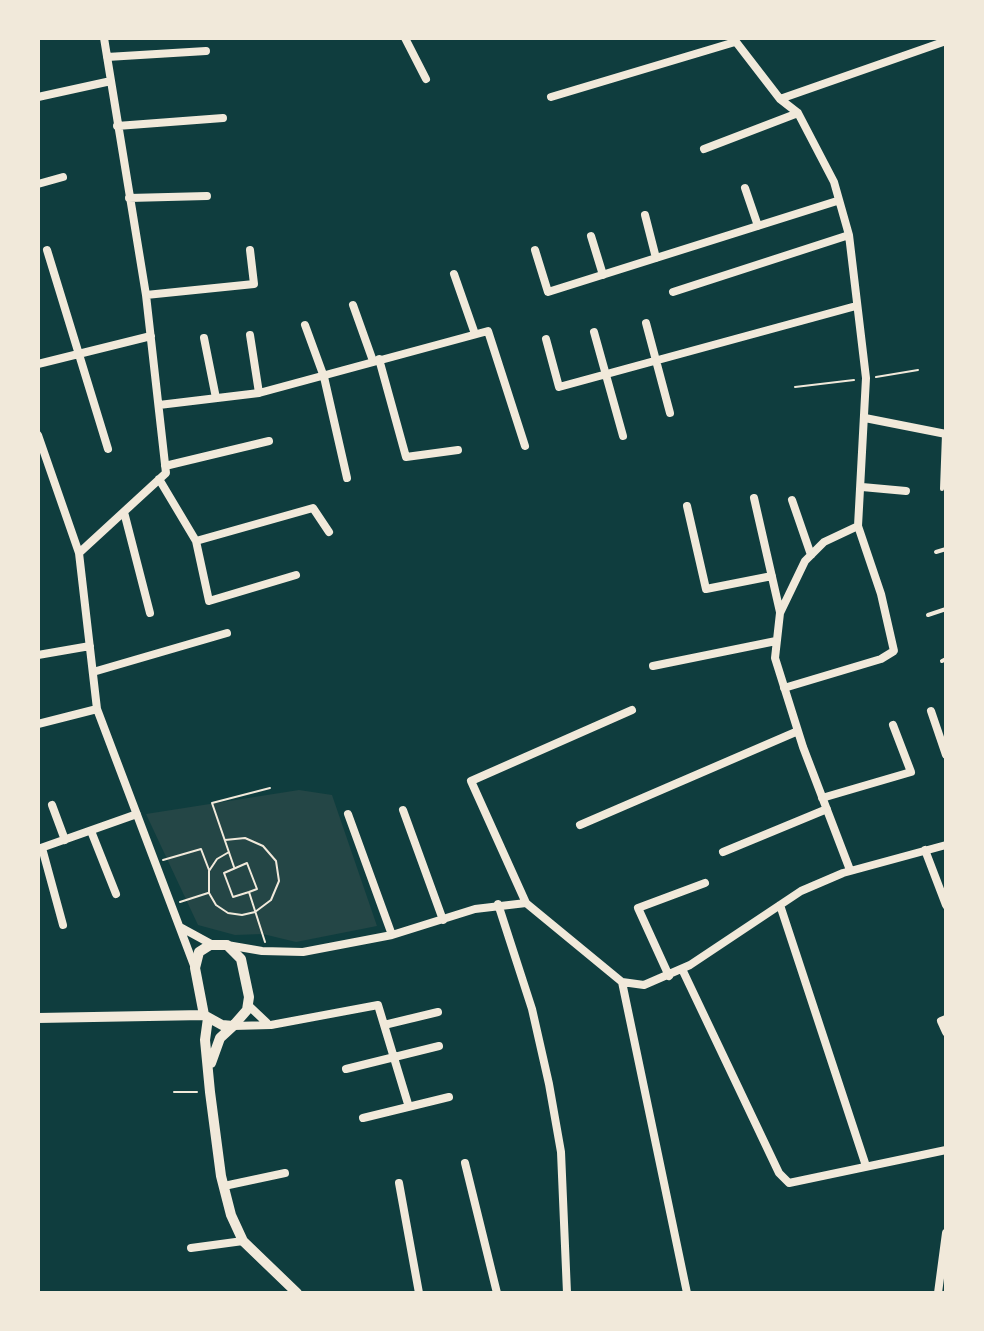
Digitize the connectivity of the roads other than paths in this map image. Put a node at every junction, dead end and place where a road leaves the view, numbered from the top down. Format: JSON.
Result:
{"nodes":[{"id":1,"x":104,"y":38,"type":"edge"},
{"id":2,"x":405,"y":38,"type":"edge"},
{"id":3,"x":734,"y":40,"type":"edge"},
{"id":4,"x":946,"y":41,"type":"edge"},
{"id":5,"x":206,"y":51,"type":"dead end"},
{"id":6,"x":107,"y":57,"type":"junction"},
{"id":7,"x":426,"y":79,"type":"dead end"},
{"id":8,"x":111,"y":81,"type":"junction"},
{"id":9,"x":38,"y":97,"type":"edge"},
{"id":10,"x":551,"y":97,"type":"dead end"},
{"id":11,"x":780,"y":99,"type":"junction"},
{"id":12,"x":798,"y":113,"type":"junction"},
{"id":13,"x":223,"y":118,"type":"dead end"},
{"id":14,"x":117,"y":126,"type":"junction"},
{"id":15,"x":704,"y":149,"type":"dead end"},
{"id":16,"x":63,"y":177,"type":"dead end"},
{"id":17,"x":38,"y":184,"type":"edge"},
{"id":18,"x":745,"y":188,"type":"dead end"},
{"id":19,"x":207,"y":196,"type":"dead end"},
{"id":20,"x":129,"y":198,"type":"junction"},
{"id":21,"x":837,"y":201,"type":"junction"},
{"id":22,"x":645,"y":215,"type":"dead end"},
{"id":23,"x":758,"y":226,"type":"junction"},
{"id":24,"x":849,"y":235,"type":"junction"},
{"id":25,"x":591,"y":236,"type":"dead end"},
{"id":26,"x":47,"y":250,"type":"dead end"},
{"id":27,"x":250,"y":250,"type":"dead end"},
{"id":28,"x":535,"y":250,"type":"dead end"},
{"id":29,"x":656,"y":258,"type":"junction"},
{"id":30,"x":454,"y":274,"type":"dead end"},
{"id":31,"x":603,"y":275,"type":"junction"},
{"id":32,"x":673,"y":292,"type":"dead end"},
{"id":33,"x":146,"y":295,"type":"junction"},
{"id":34,"x":353,"y":305,"type":"dead end"},
{"id":35,"x":856,"y":306,"type":"junction"},
{"id":36,"x":646,"y":323,"type":"dead end"},
{"id":37,"x":305,"y":325,"type":"dead end"},
{"id":38,"x":594,"y":332,"type":"dead end"},
{"id":39,"x":475,"y":334,"type":"junction"},
{"id":40,"x":250,"y":335,"type":"dead end"},
{"id":41,"x":151,"y":336,"type":"junction"},
{"id":42,"x":204,"y":338,"type":"dead end"},
{"id":43,"x":546,"y":339,"type":"dead end"},
{"id":44,"x":79,"y":352,"type":"junction"},
{"id":45,"x":376,"y":360,"type":"junction"},
{"id":46,"x":657,"y":362,"type":"junction"},
{"id":47,"x":38,"y":364,"type":"edge"},
{"id":48,"x":608,"y":376,"type":"junction"},
{"id":49,"x":324,"y":377,"type":"junction"},
{"id":50,"x":259,"y":393,"type":"junction"},
{"id":51,"x":216,"y":398,"type":"junction"},
{"id":52,"x":159,"y":405,"type":"junction"},
{"id":53,"x":670,"y":413,"type":"dead end"},
{"id":54,"x":865,"y":418,"type":"junction"},
{"id":55,"x":945,"y":434,"type":"edge"},
{"id":56,"x":38,"y":435,"type":"edge"},
{"id":57,"x":623,"y":436,"type":"dead end"},
{"id":58,"x":269,"y":441,"type":"dead end"},
{"id":59,"x":525,"y":446,"type":"dead end"},
{"id":60,"x":108,"y":449,"type":"dead end"},
{"id":61,"x":458,"y":450,"type":"dead end"},
{"id":62,"x":165,"y":466,"type":"junction"},
{"id":63,"x":347,"y":478,"type":"dead end"},
{"id":64,"x":159,"y":479,"type":"junction"},
{"id":65,"x":862,"y":487,"type":"junction"},
{"id":66,"x":942,"y":489,"type":"dead end"},
{"id":67,"x":906,"y":491,"type":"dead end"},
{"id":68,"x":754,"y":498,"type":"dead end"},
{"id":69,"x":792,"y":500,"type":"dead end"},
{"id":70,"x":687,"y":506,"type":"dead end"},
{"id":71,"x":124,"y":512,"type":"junction"},
{"id":72,"x":858,"y":526,"type":"junction"},
{"id":73,"x":329,"y":532,"type":"dead end"},
{"id":74,"x":196,"y":541,"type":"junction"},
{"id":75,"x":946,"y":549,"type":"edge"},
{"id":76,"x":936,"y":552,"type":"dead end"},
{"id":77,"x":79,"y":553,"type":"junction"},
{"id":78,"x":811,"y":555,"type":"junction"},
{"id":79,"x":296,"y":575,"type":"dead end"},
{"id":80,"x":772,"y":576,"type":"junction"},
{"id":81,"x":946,"y":609,"type":"edge"},
{"id":82,"x":150,"y":613,"type":"dead end"},
{"id":83,"x":780,"y":613,"type":"junction"},
{"id":84,"x":928,"y":615,"type":"dead end"},
{"id":85,"x":227,"y":633,"type":"dead end"},
{"id":86,"x":776,"y":641,"type":"junction"},
{"id":87,"x":90,"y":646,"type":"junction"},
{"id":88,"x":38,"y":655,"type":"edge"},
{"id":89,"x":653,"y":666,"type":"dead end"},
{"id":90,"x":93,"y":672,"type":"junction"},
{"id":91,"x":784,"y":688,"type":"junction"},
{"id":92,"x":97,"y":709,"type":"junction"},
{"id":93,"x":632,"y":710,"type":"dead end"},
{"id":94,"x":931,"y":711,"type":"dead end"},
{"id":95,"x":38,"y":724,"type":"edge"},
{"id":96,"x":893,"y":725,"type":"dead end"},
{"id":97,"x":798,"y":731,"type":"junction"},
{"id":98,"x":946,"y":755,"type":"edge"},
{"id":99,"x":822,"y":798,"type":"junction"},
{"id":100,"x":52,"y":805,"type":"dead end"},
{"id":101,"x":827,"y":809,"type":"junction"},
{"id":102,"x":403,"y":810,"type":"dead end"},
{"id":103,"x":137,"y":814,"type":"junction"},
{"id":104,"x":348,"y":814,"type":"dead end"},
{"id":105,"x":580,"y":825,"type":"dead end"},
{"id":106,"x":91,"y":831,"type":"junction"},
{"id":107,"x":65,"y":840,"type":"junction"},
{"id":108,"x":946,"y":845,"type":"edge"},
{"id":109,"x":40,"y":848,"type":"edge"},
{"id":110,"x":925,"y":850,"type":"junction"},
{"id":111,"x":723,"y":852,"type":"dead end"},
{"id":112,"x":850,"y":870,"type":"junction"},
{"id":113,"x":705,"y":883,"type":"dead end"},
{"id":114,"x":116,"y":894,"type":"dead end"},
{"id":115,"x":526,"y":903,"type":"junction"},
{"id":116,"x":498,"y":904,"type":"junction"},
{"id":117,"x":780,"y":905,"type":"junction"},
{"id":118,"x":946,"y":905,"type":"edge"},
{"id":119,"x":443,"y":920,"type":"junction"},
{"id":120,"x":63,"y":925,"type":"dead end"},
{"id":121,"x":180,"y":927,"type":"junction"},
{"id":122,"x":392,"y":935,"type":"junction"},
{"id":123,"x":213,"y":945,"type":"junction"},
{"id":124,"x":227,"y":945,"type":"junction"},
{"id":125,"x":265,"y":951,"type":"junction"},
{"id":126,"x":241,"y":959,"type":"junction"},
{"id":127,"x":195,"y":968,"type":"junction"},
{"id":128,"x":682,"y":969,"type":"junction"},
{"id":129,"x":669,"y":976,"type":"junction"},
{"id":130,"x":622,"y":982,"type":"junction"},
{"id":131,"x":248,"y":1005,"type":"junction"},
{"id":132,"x":438,"y":1012,"type":"dead end"},
{"id":133,"x":206,"y":1016,"type":"junction"},
{"id":134,"x":38,"y":1018,"type":"edge"},
{"id":135,"x":946,"y":1019,"type":"edge"},
{"id":136,"x":271,"y":1025,"type":"junction"},
{"id":137,"x":384,"y":1025,"type":"junction"},
{"id":138,"x":233,"y":1026,"type":"junction"},
{"id":139,"x":946,"y":1032,"type":"edge"},
{"id":140,"x":439,"y":1046,"type":"dead end"},
{"id":141,"x":394,"y":1057,"type":"junction"},
{"id":142,"x":210,"y":1069,"type":"junction"},
{"id":143,"x":346,"y":1069,"type":"dead end"},
{"id":144,"x":449,"y":1097,"type":"dead end"},
{"id":145,"x":408,"y":1104,"type":"junction"},
{"id":146,"x":363,"y":1118,"type":"dead end"},
{"id":147,"x":946,"y":1150,"type":"edge"},
{"id":148,"x":465,"y":1163,"type":"dead end"},
{"id":149,"x":866,"y":1166,"type":"junction"},
{"id":150,"x":285,"y":1173,"type":"dead end"},
{"id":151,"x":399,"y":1183,"type":"dead end"},
{"id":152,"x":224,"y":1186,"type":"junction"},
{"id":153,"x":946,"y":1233,"type":"edge"},
{"id":154,"x":243,"y":1241,"type":"junction"},
{"id":155,"x":191,"y":1248,"type":"dead end"},
{"id":156,"x":297,"y":1293,"type":"edge"},
{"id":157,"x":419,"y":1293,"type":"edge"},
{"id":158,"x":497,"y":1293,"type":"edge"},
{"id":159,"x":567,"y":1293,"type":"edge"},
{"id":160,"x":687,"y":1293,"type":"edge"},
{"id":161,"x":938,"y":1293,"type":"edge"}],
"edges":[{"from":1,"to":6,"type":"street"},
{"from":2,"to":7,"type":"street"},
{"from":3,"to":10,"type":"street"},
{"from":3,"to":11,"type":"street"},
{"from":4,"to":11,"type":"street"},
{"from":5,"to":6,"type":"street"},
{"from":6,"to":8,"type":"street"},
{"from":8,"to":9,"type":"street"},
{"from":8,"to":14,"type":"street"},
{"from":11,"to":12,"type":"street"},
{"from":12,"to":15,"type":"street"},
{"from":12,"to":21,"type":"street"},
{"from":13,"to":14,"type":"street"},
{"from":14,"to":20,"type":"street"},
{"from":16,"to":17,"type":"street"},
{"from":18,"to":23,"type":"street"},
{"from":19,"to":20,"type":"street"},
{"from":20,"to":33,"type":"street"},
{"from":21,"to":23,"type":"street"},
{"from":21,"to":24,"type":"street"},
{"from":22,"to":29,"type":"street"},
{"from":23,"to":29,"type":"street"},
{"from":24,"to":32,"type":"street"},
{"from":24,"to":35,"type":"street"},
{"from":25,"to":31,"type":"street"},
{"from":26,"to":44,"type":"street"},
{"from":27,"to":33,"type":"street"},
{"from":28,"to":31,"type":"street"},
{"from":29,"to":31,"type":"street"},
{"from":30,"to":39,"type":"street"},
{"from":33,"to":41,"type":"street"},
{"from":34,"to":45,"type":"street"},
{"from":35,"to":46,"type":"street"},
{"from":35,"to":54,"type":"street"},
{"from":36,"to":46,"type":"street"},
{"from":37,"to":49,"type":"street"},
{"from":38,"to":48,"type":"street"},
{"from":39,"to":45,"type":"street"},
{"from":39,"to":59,"type":"street"},
{"from":40,"to":50,"type":"street"},
{"from":41,"to":44,"type":"street"},
{"from":41,"to":52,"type":"street"},
{"from":42,"to":51,"type":"street"},
{"from":43,"to":48,"type":"street"},
{"from":44,"to":47,"type":"street"},
{"from":44,"to":60,"type":"street"},
{"from":45,"to":49,"type":"street"},
{"from":45,"to":61,"type":"street"},
{"from":46,"to":48,"type":"street"},
{"from":46,"to":53,"type":"street"},
{"from":48,"to":57,"type":"street"},
{"from":49,"to":50,"type":"street"},
{"from":49,"to":63,"type":"street"},
{"from":50,"to":51,"type":"street"},
{"from":51,"to":52,"type":"street"},
{"from":52,"to":62,"type":"street"},
{"from":54,"to":55,"type":"street"},
{"from":54,"to":65,"type":"street"},
{"from":55,"to":66,"type":"lane"},
{"from":56,"to":77,"type":"street"},
{"from":58,"to":62,"type":"street"},
{"from":62,"to":64,"type":"street"},
{"from":64,"to":71,"type":"street"},
{"from":64,"to":74,"type":"street"},
{"from":65,"to":67,"type":"street"},
{"from":65,"to":72,"type":"street"},
{"from":68,"to":80,"type":"street"},
{"from":69,"to":78,"type":"street"},
{"from":70,"to":80,"type":"street"},
{"from":71,"to":77,"type":"street"},
{"from":71,"to":82,"type":"street"},
{"from":72,"to":78,"type":"street"},
{"from":72,"to":91,"type":"street"},
{"from":73,"to":74,"type":"street"},
{"from":74,"to":79,"type":"street"},
{"from":75,"to":76,"type":"lane"},
{"from":77,"to":87,"type":"street"},
{"from":78,"to":83,"type":"street"},
{"from":80,"to":83,"type":"street"},
{"from":81,"to":84,"type":"lane"},
{"from":83,"to":86,"type":"street"},
{"from":85,"to":90,"type":"street"},
{"from":86,"to":89,"type":"street"},
{"from":86,"to":91,"type":"street"},
{"from":87,"to":88,"type":"street"},
{"from":87,"to":90,"type":"street"},
{"from":90,"to":92,"type":"street"},
{"from":91,"to":97,"type":"street"},
{"from":92,"to":95,"type":"street"},
{"from":92,"to":103,"type":"street"},
{"from":93,"to":115,"type":"street"},
{"from":94,"to":98,"type":"street"},
{"from":96,"to":99,"type":"street"},
{"from":97,"to":99,"type":"street"},
{"from":97,"to":105,"type":"street"},
{"from":99,"to":101,"type":"street"},
{"from":100,"to":107,"type":"street"},
{"from":101,"to":111,"type":"street"},
{"from":101,"to":112,"type":"street"},
{"from":102,"to":119,"type":"street"},
{"from":103,"to":106,"type":"street"},
{"from":103,"to":121,"type":"street"},
{"from":104,"to":122,"type":"street"},
{"from":106,"to":107,"type":"street"},
{"from":106,"to":114,"type":"street"},
{"from":107,"to":109,"type":"street"},
{"from":108,"to":110,"type":"street"},
{"from":109,"to":120,"type":"street"},
{"from":110,"to":112,"type":"street"},
{"from":110,"to":118,"type":"street"},
{"from":112,"to":117,"type":"street"},
{"from":113,"to":129,"type":"street"},
{"from":115,"to":116,"type":"street"},
{"from":115,"to":130,"type":"street"},
{"from":116,"to":119,"type":"street"},
{"from":116,"to":159,"type":"street"},
{"from":117,"to":128,"type":"street"},
{"from":117,"to":149,"type":"street"},
{"from":119,"to":122,"type":"street"},
{"from":121,"to":123,"type":"street"},
{"from":121,"to":127,"type":"street"},
{"from":122,"to":125,"type":"street"},
{"from":123,"to":124,"type":"street"},
{"from":123,"to":127,"type":"street"},
{"from":124,"to":125,"type":"street"},
{"from":124,"to":126,"type":"street"},
{"from":125,"to":126,"type":"street"},
{"from":126,"to":131,"type":"street"},
{"from":127,"to":133,"type":"street"},
{"from":128,"to":129,"type":"street"},
{"from":128,"to":149,"type":"street"},
{"from":129,"to":130,"type":"street"},
{"from":130,"to":160,"type":"street"},
{"from":131,"to":136,"type":"street"},
{"from":131,"to":138,"type":"street"},
{"from":132,"to":137,"type":"street"},
{"from":133,"to":134,"type":"street"},
{"from":133,"to":138,"type":"street"},
{"from":133,"to":142,"type":"street"},
{"from":135,"to":139,"type":"street"},
{"from":136,"to":137,"type":"street"},
{"from":136,"to":138,"type":"street"},
{"from":137,"to":141,"type":"street"},
{"from":138,"to":142,"type":"street"},
{"from":140,"to":141,"type":"street"},
{"from":141,"to":143,"type":"street"},
{"from":141,"to":145,"type":"street"},
{"from":142,"to":152,"type":"street"},
{"from":144,"to":145,"type":"street"},
{"from":145,"to":146,"type":"street"},
{"from":147,"to":149,"type":"street"},
{"from":148,"to":158,"type":"street"},
{"from":150,"to":152,"type":"street"},
{"from":151,"to":157,"type":"street"},
{"from":152,"to":154,"type":"street"},
{"from":153,"to":161,"type":"street"},
{"from":154,"to":155,"type":"street"},
{"from":154,"to":156,"type":"street"}]}
